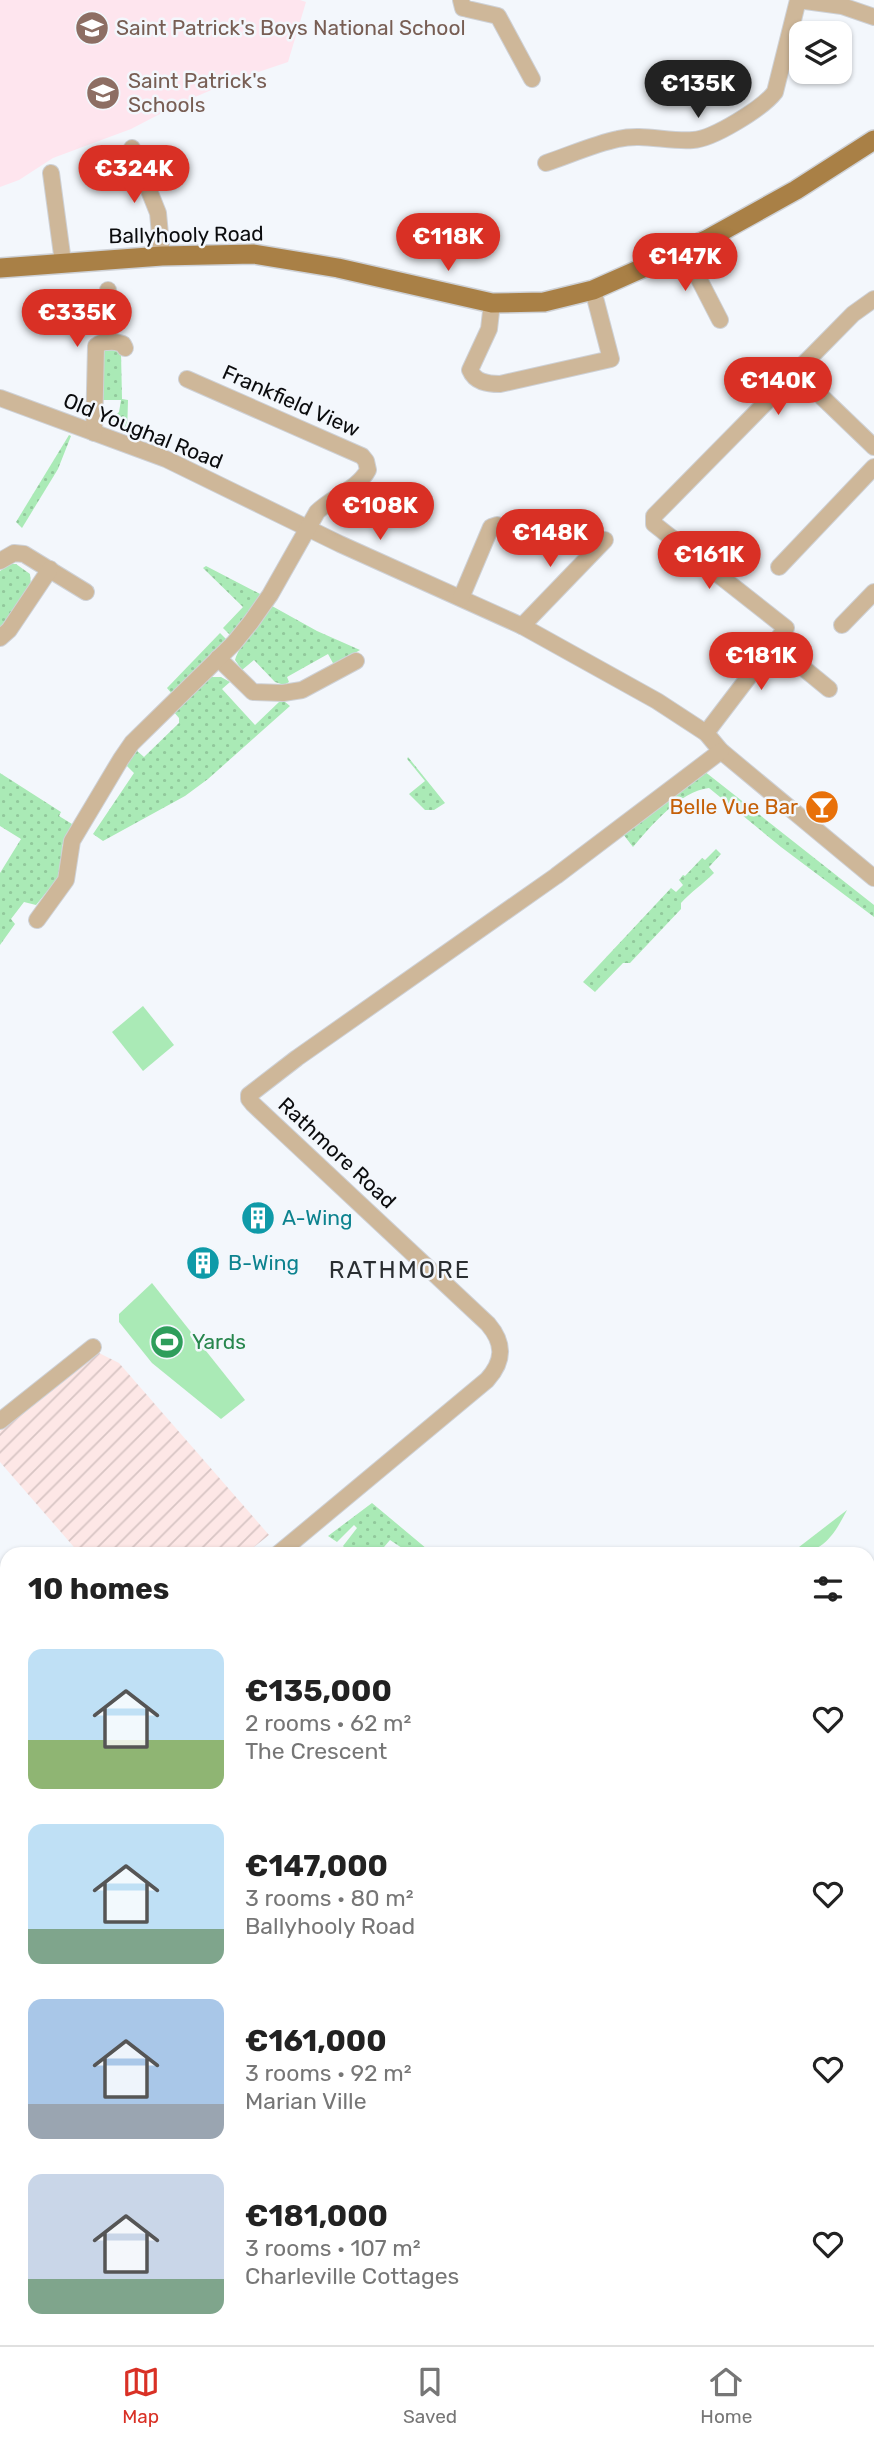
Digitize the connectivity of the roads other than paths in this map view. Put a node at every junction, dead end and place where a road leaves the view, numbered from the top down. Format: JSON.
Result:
{"nodes":[{"id":1,"x":461,"y":0,"type":"edge"},
{"id":2,"x":798,"y":0,"type":"edge"},
{"id":3,"x":874,"y":17,"type":"edge"},
{"id":4,"x":532,"y":79,"type":"dead end"},
{"id":5,"x":874,"y":140,"type":"edge"},
{"id":6,"x":132,"y":148,"type":"dead end"},
{"id":7,"x":547,"y":163,"type":"dead end"},
{"id":8,"x":51,"y":173,"type":"dead end"},
{"id":9,"x":684,"y":250,"type":"junction"},
{"id":10,"x":162,"y":256,"type":"junction"},
{"id":11,"x":63,"y":262,"type":"junction"},
{"id":12,"x":0,"y":268,"type":"edge"},
{"id":13,"x":108,"y":290,"type":"dead end"},
{"id":14,"x":593,"y":290,"type":"junction"},
{"id":15,"x":874,"y":299,"type":"edge"},
{"id":16,"x":492,"y":303,"type":"junction"},
{"id":17,"x":720,"y":320,"type":"dead end"},
{"id":18,"x":108,"y":342,"type":"junction"},
{"id":19,"x":125,"y":348,"type":"dead end"},
{"id":20,"x":796,"y":372,"type":"junction"},
{"id":21,"x":187,"y":379,"type":"dead end"},
{"id":22,"x":0,"y":398,"type":"edge"},
{"id":23,"x":94,"y":433,"type":"junction"},
{"id":24,"x":874,"y":447,"type":"edge"},
{"id":25,"x":874,"y":467,"type":"edge"},
{"id":26,"x":307,"y":528,"type":"junction"},
{"id":27,"x":519,"y":535,"type":"dead end"},
{"id":28,"x":605,"y":540,"type":"dead end"},
{"id":29,"x":0,"y":561,"type":"edge"},
{"id":30,"x":779,"y":567,"type":"dead end"},
{"id":31,"x":50,"y":569,"type":"junction"},
{"id":32,"x":874,"y":592,"type":"edge"},
{"id":33,"x":86,"y":593,"type":"dead end"},
{"id":34,"x":461,"y":598,"type":"junction"},
{"id":35,"x":842,"y":625,"type":"dead end"},
{"id":36,"x":522,"y":626,"type":"junction"},
{"id":37,"x":0,"y":638,"type":"edge"},
{"id":38,"x":774,"y":644,"type":"junction"},
{"id":39,"x":218,"y":659,"type":"junction"},
{"id":40,"x":356,"y":661,"type":"dead end"},
{"id":41,"x":829,"y":690,"type":"dead end"},
{"id":42,"x":706,"y":733,"type":"junction"},
{"id":43,"x":721,"y":751,"type":"junction"},
{"id":44,"x":874,"y":878,"type":"edge"},
{"id":45,"x":37,"y":920,"type":"dead end"},
{"id":46,"x":93,"y":1347,"type":"dead end"},
{"id":47,"x":0,"y":1421,"type":"edge"},
{"id":48,"x":286,"y":1547,"type":"edge"}],
"edges":[{"from":1,"to":4,"type":"street"},
{"from":2,"to":3,"type":"street"},
{"from":2,"to":7,"type":"street"},
{"from":5,"to":9,"type":"main road","name":"Ballyhooly Road"},
{"from":6,"to":10,"type":"street"},
{"from":8,"to":11,"type":"street"},
{"from":9,"to":14,"type":"main road","name":"Ballyhooly Road"},
{"from":9,"to":17,"type":"street"},
{"from":10,"to":11,"type":"main road","name":"Ballyhooly Road"},
{"from":10,"to":16,"type":"main road","name":"Ballyhooly Road"},
{"from":11,"to":12,"type":"main road","name":"Ballyhooly Road"},
{"from":13,"to":18,"type":"street"},
{"from":14,"to":16,"type":"main road","name":"Ballyhooly Road"},
{"from":14,"to":16,"type":"street"},
{"from":15,"to":20,"type":"street"},
{"from":18,"to":19,"type":"street"},
{"from":18,"to":23,"type":"street"},
{"from":20,"to":24,"type":"street"},
{"from":20,"to":38,"type":"street"},
{"from":21,"to":26,"type":"street","name":"Frankfield View"},
{"from":22,"to":23,"type":"street","name":"Old Youghal Road"},
{"from":23,"to":26,"type":"street","name":"Old Youghal Road"},
{"from":25,"to":30,"type":"street"},
{"from":26,"to":34,"type":"street","name":"Old Youghal Road"},
{"from":26,"to":39,"type":"street"},
{"from":27,"to":34,"type":"street"},
{"from":28,"to":36,"type":"street"},
{"from":29,"to":31,"type":"street"},
{"from":31,"to":33,"type":"street"},
{"from":31,"to":37,"type":"street"},
{"from":32,"to":35,"type":"street"},
{"from":34,"to":36,"type":"street","name":"Old Youghal Road"},
{"from":36,"to":42,"type":"street","name":"Old Youghal Road"},
{"from":38,"to":41,"type":"street"},
{"from":38,"to":42,"type":"street"},
{"from":39,"to":40,"type":"street"},
{"from":39,"to":45,"type":"street"},
{"from":42,"to":43,"type":"street","name":"Old Youghal Road"},
{"from":43,"to":44,"type":"street","name":"Old Youghal Road"},
{"from":43,"to":48,"type":"street","name":"Rathmore Road"},
{"from":46,"to":47,"type":"street"}]}
